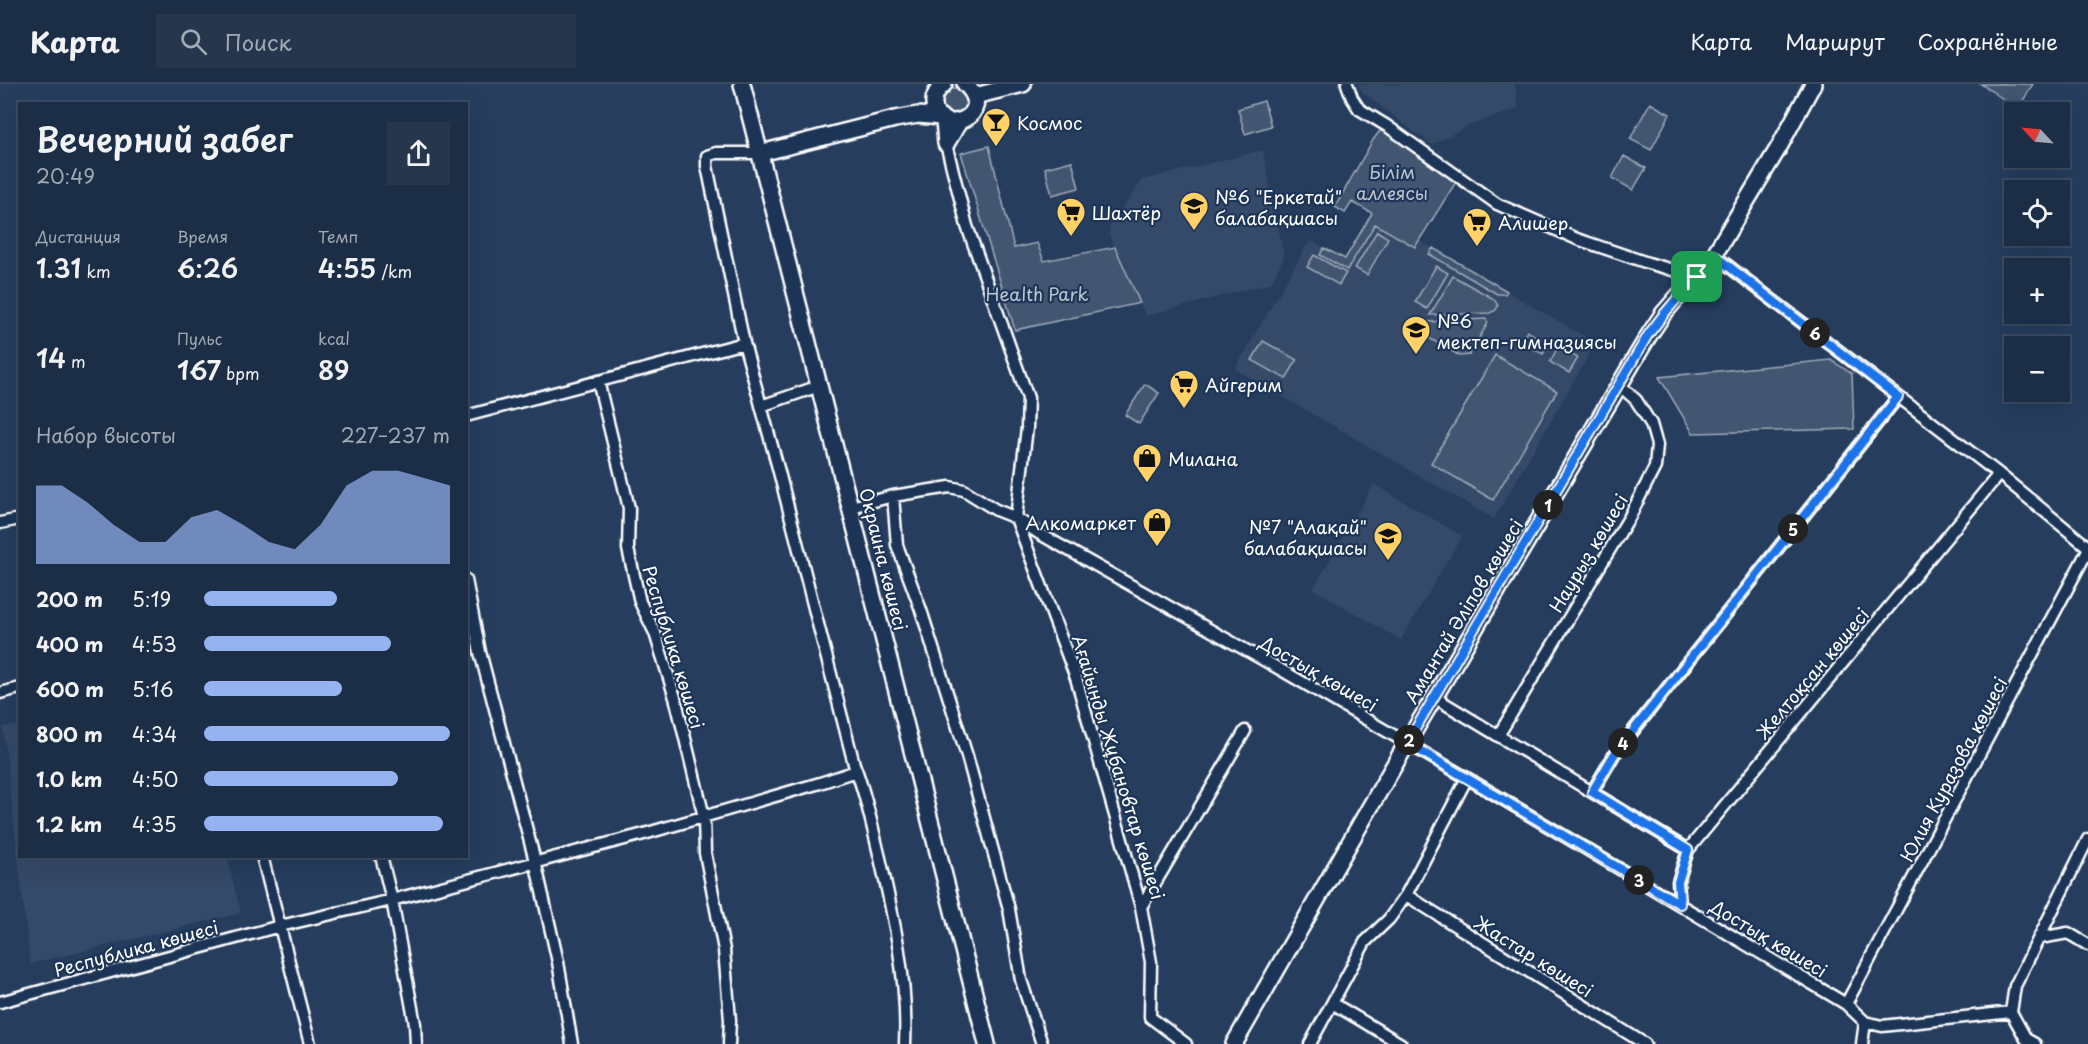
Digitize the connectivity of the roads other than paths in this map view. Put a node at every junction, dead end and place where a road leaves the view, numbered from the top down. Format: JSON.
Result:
{"nodes":[{"id":1,"x":742,"y":84,"type":"edge"},
{"id":2,"x":1023,"y":84,"type":"edge"},
{"id":3,"x":1347,"y":84,"type":"edge"},
{"id":4,"x":1813,"y":84,"type":"edge"},
{"id":5,"x":970,"y":90,"type":"edge"},
{"id":6,"x":942,"y":103,"type":"edge"},
{"id":7,"x":946,"y":144,"type":"joint"},
{"id":8,"x":761,"y":153,"type":"junction"},
{"id":9,"x":1714,"y":255,"type":"junction"},
{"id":10,"x":1697,"y":277,"type":"junction"},
{"id":11,"x":744,"y":343,"type":"junction"},
{"id":12,"x":598,"y":381,"type":"junction"},
{"id":13,"x":1619,"y":385,"type":"junction"},
{"id":14,"x":819,"y":386,"type":"junction"},
{"id":15,"x":1898,"y":397,"type":"junction"},
{"id":16,"x":761,"y":406,"type":"junction"},
{"id":17,"x":468,"y":415,"type":"edge"},
{"id":18,"x":1999,"y":474,"type":"junction"},
{"id":19,"x":893,"y":496,"type":"junction"},
{"id":20,"x":850,"y":507,"type":"junction"},
{"id":21,"x":1016,"y":518,"type":"junction"},
{"id":22,"x":18,"y":519,"type":"edge"},
{"id":23,"x":0,"y":523,"type":"edge"},
{"id":24,"x":2088,"y":548,"type":"edge"},
{"id":25,"x":468,"y":590,"type":"edge"},
{"id":26,"x":18,"y":688,"type":"edge"},
{"id":27,"x":0,"y":693,"type":"edge"},
{"id":28,"x":1434,"y":697,"type":"junction"},
{"id":29,"x":1245,"y":730,"type":"dead end"},
{"id":30,"x":1498,"y":735,"type":"junction"},
{"id":31,"x":1407,"y":743,"type":"junction"},
{"id":32,"x":856,"y":771,"type":"junction"},
{"id":33,"x":1467,"y":778,"type":"junction"},
{"id":34,"x":1592,"y":792,"type":"junction"},
{"id":35,"x":704,"y":817,"type":"junction"},
{"id":36,"x":2088,"y":839,"type":"edge"},
{"id":37,"x":1688,"y":850,"type":"junction"},
{"id":38,"x":263,"y":858,"type":"edge"},
{"id":39,"x":382,"y":858,"type":"edge"},
{"id":40,"x":535,"y":861,"type":"junction"},
{"id":41,"x":1406,"y":895,"type":"junction"},
{"id":42,"x":392,"y":900,"type":"junction"},
{"id":43,"x":1680,"y":904,"type":"junction"},
{"id":44,"x":1141,"y":907,"type":"junction"},
{"id":45,"x":280,"y":926,"type":"junction"},
{"id":46,"x":2040,"y":938,"type":"junction"},
{"id":47,"x":2088,"y":945,"type":"edge"},
{"id":48,"x":0,"y":1002,"type":"edge"},
{"id":49,"x":1332,"y":1003,"type":"junction"},
{"id":50,"x":1846,"y":1004,"type":"junction"},
{"id":51,"x":2011,"y":1011,"type":"junction"},
{"id":52,"x":1864,"y":1022,"type":"junction"},
{"id":53,"x":310,"y":1044,"type":"edge"},
{"id":54,"x":416,"y":1044,"type":"edge"},
{"id":55,"x":573,"y":1044,"type":"edge"},
{"id":56,"x":729,"y":1044,"type":"edge"},
{"id":57,"x":905,"y":1044,"type":"edge"},
{"id":58,"x":987,"y":1044,"type":"edge"},
{"id":59,"x":1042,"y":1044,"type":"edge"},
{"id":60,"x":1186,"y":1044,"type":"edge"},
{"id":61,"x":1234,"y":1044,"type":"edge"},
{"id":62,"x":1310,"y":1044,"type":"edge"},
{"id":63,"x":1401,"y":1044,"type":"edge"},
{"id":64,"x":1645,"y":1044,"type":"edge"},
{"id":65,"x":1862,"y":1044,"type":"edge"},
{"id":66,"x":2035,"y":1044,"type":"edge"}],
"edges":[{"from":1,"to":8,"type":"main road","name":"Окраина көшесі"},
{"from":2,"to":5,"type":"main road"},
{"from":3,"to":10,"type":"street"},
{"from":4,"to":9,"type":"main road","name":"Амантай Әліпов көшесі"},
{"from":5,"to":6,"type":"main road"},
{"from":6,"to":7,"type":"main road"},
{"from":6,"to":8,"type":"main road"},
{"from":7,"to":21,"type":"street","name":"Ағайынды Жұбановтар көшесі"},
{"from":8,"to":11,"type":"street"},
{"from":8,"to":14,"type":"main road","name":"Окраина көшесі"},
{"from":9,"to":10,"type":"main road","name":"Амантай Әліпов көшесі"},
{"from":9,"to":15,"type":"street"},
{"from":10,"to":13,"type":"main road","name":"Амантай Әліпов көшесі"},
{"from":11,"to":12,"type":"street"},
{"from":11,"to":16,"type":"street"},
{"from":12,"to":17,"type":"street"},
{"from":12,"to":35,"type":"street","name":"Республика көшесі"},
{"from":13,"to":28,"type":"main road","name":"Амантай Әліпов көшесі"},
{"from":13,"to":30,"type":"street","name":"Наурыз көшесі"},
{"from":14,"to":16,"type":"street"},
{"from":14,"to":20,"type":"main road","name":"Окраина көшесі"},
{"from":15,"to":18,"type":"street"},
{"from":15,"to":34,"type":"street"},
{"from":16,"to":32,"type":"street"},
{"from":18,"to":24,"type":"street"},
{"from":18,"to":37,"type":"street","name":"Желтоқсан көшесі"},
{"from":19,"to":20,"type":"street","name":"Достық көшесі"},
{"from":19,"to":21,"type":"street","name":"Достық көшесі"},
{"from":19,"to":59,"type":"street"},
{"from":20,"to":58,"type":"main road","name":"Окраина көшесі"},
{"from":21,"to":31,"type":"street","name":"Достық көшесі"},
{"from":21,"to":44,"type":"street","name":"Ағайынды Жұбановтар көшесі"},
{"from":22,"to":23,"type":"street"},
{"from":24,"to":50,"type":"street","name":"Юлия Куразова көшесі"},
{"from":25,"to":40,"type":"street"},
{"from":26,"to":27,"type":"street"},
{"from":28,"to":30,"type":"street"},
{"from":28,"to":31,"type":"main road","name":"Амантай Әліпов көшесі"},
{"from":29,"to":44,"type":"street"},
{"from":30,"to":34,"type":"street"},
{"from":31,"to":33,"type":"street","name":"Достық көшесі"},
{"from":31,"to":61,"type":"main road","name":"Амантай Әліпов көшесі"},
{"from":32,"to":35,"type":"street","name":"Республика көшесі"},
{"from":32,"to":57,"type":"street"},
{"from":33,"to":41,"type":"street"},
{"from":33,"to":43,"type":"street","name":"Достық көшесі"},
{"from":34,"to":37,"type":"street"},
{"from":35,"to":40,"type":"street","name":"Республика көшесі"},
{"from":35,"to":56,"type":"street","name":"Республика көшесі"},
{"from":36,"to":46,"type":"street"},
{"from":37,"to":43,"type":"street","name":"Желтоқсан көшесі"},
{"from":38,"to":45,"type":"street"},
{"from":39,"to":42,"type":"street"},
{"from":40,"to":42,"type":"street","name":"Республика көшесі"},
{"from":40,"to":55,"type":"street"},
{"from":41,"to":49,"type":"street"},
{"from":41,"to":64,"type":"street","name":"Жастар көшесі"},
{"from":42,"to":45,"type":"street","name":"Республика көшесі"},
{"from":42,"to":54,"type":"street"},
{"from":43,"to":50,"type":"street","name":"Достық көшесі"},
{"from":44,"to":60,"type":"street","name":"Ағайынды Жұбановтар көшесі"},
{"from":45,"to":48,"type":"street","name":"Республика көшесі"},
{"from":45,"to":53,"type":"street"},
{"from":46,"to":47,"type":"street"},
{"from":46,"to":51,"type":"street"},
{"from":49,"to":62,"type":"street"},
{"from":49,"to":63,"type":"street"},
{"from":50,"to":52,"type":"street","name":"Достық көшесі"},
{"from":51,"to":52,"type":"street"},
{"from":51,"to":66,"type":"street"},
{"from":52,"to":65,"type":"street"}]}
